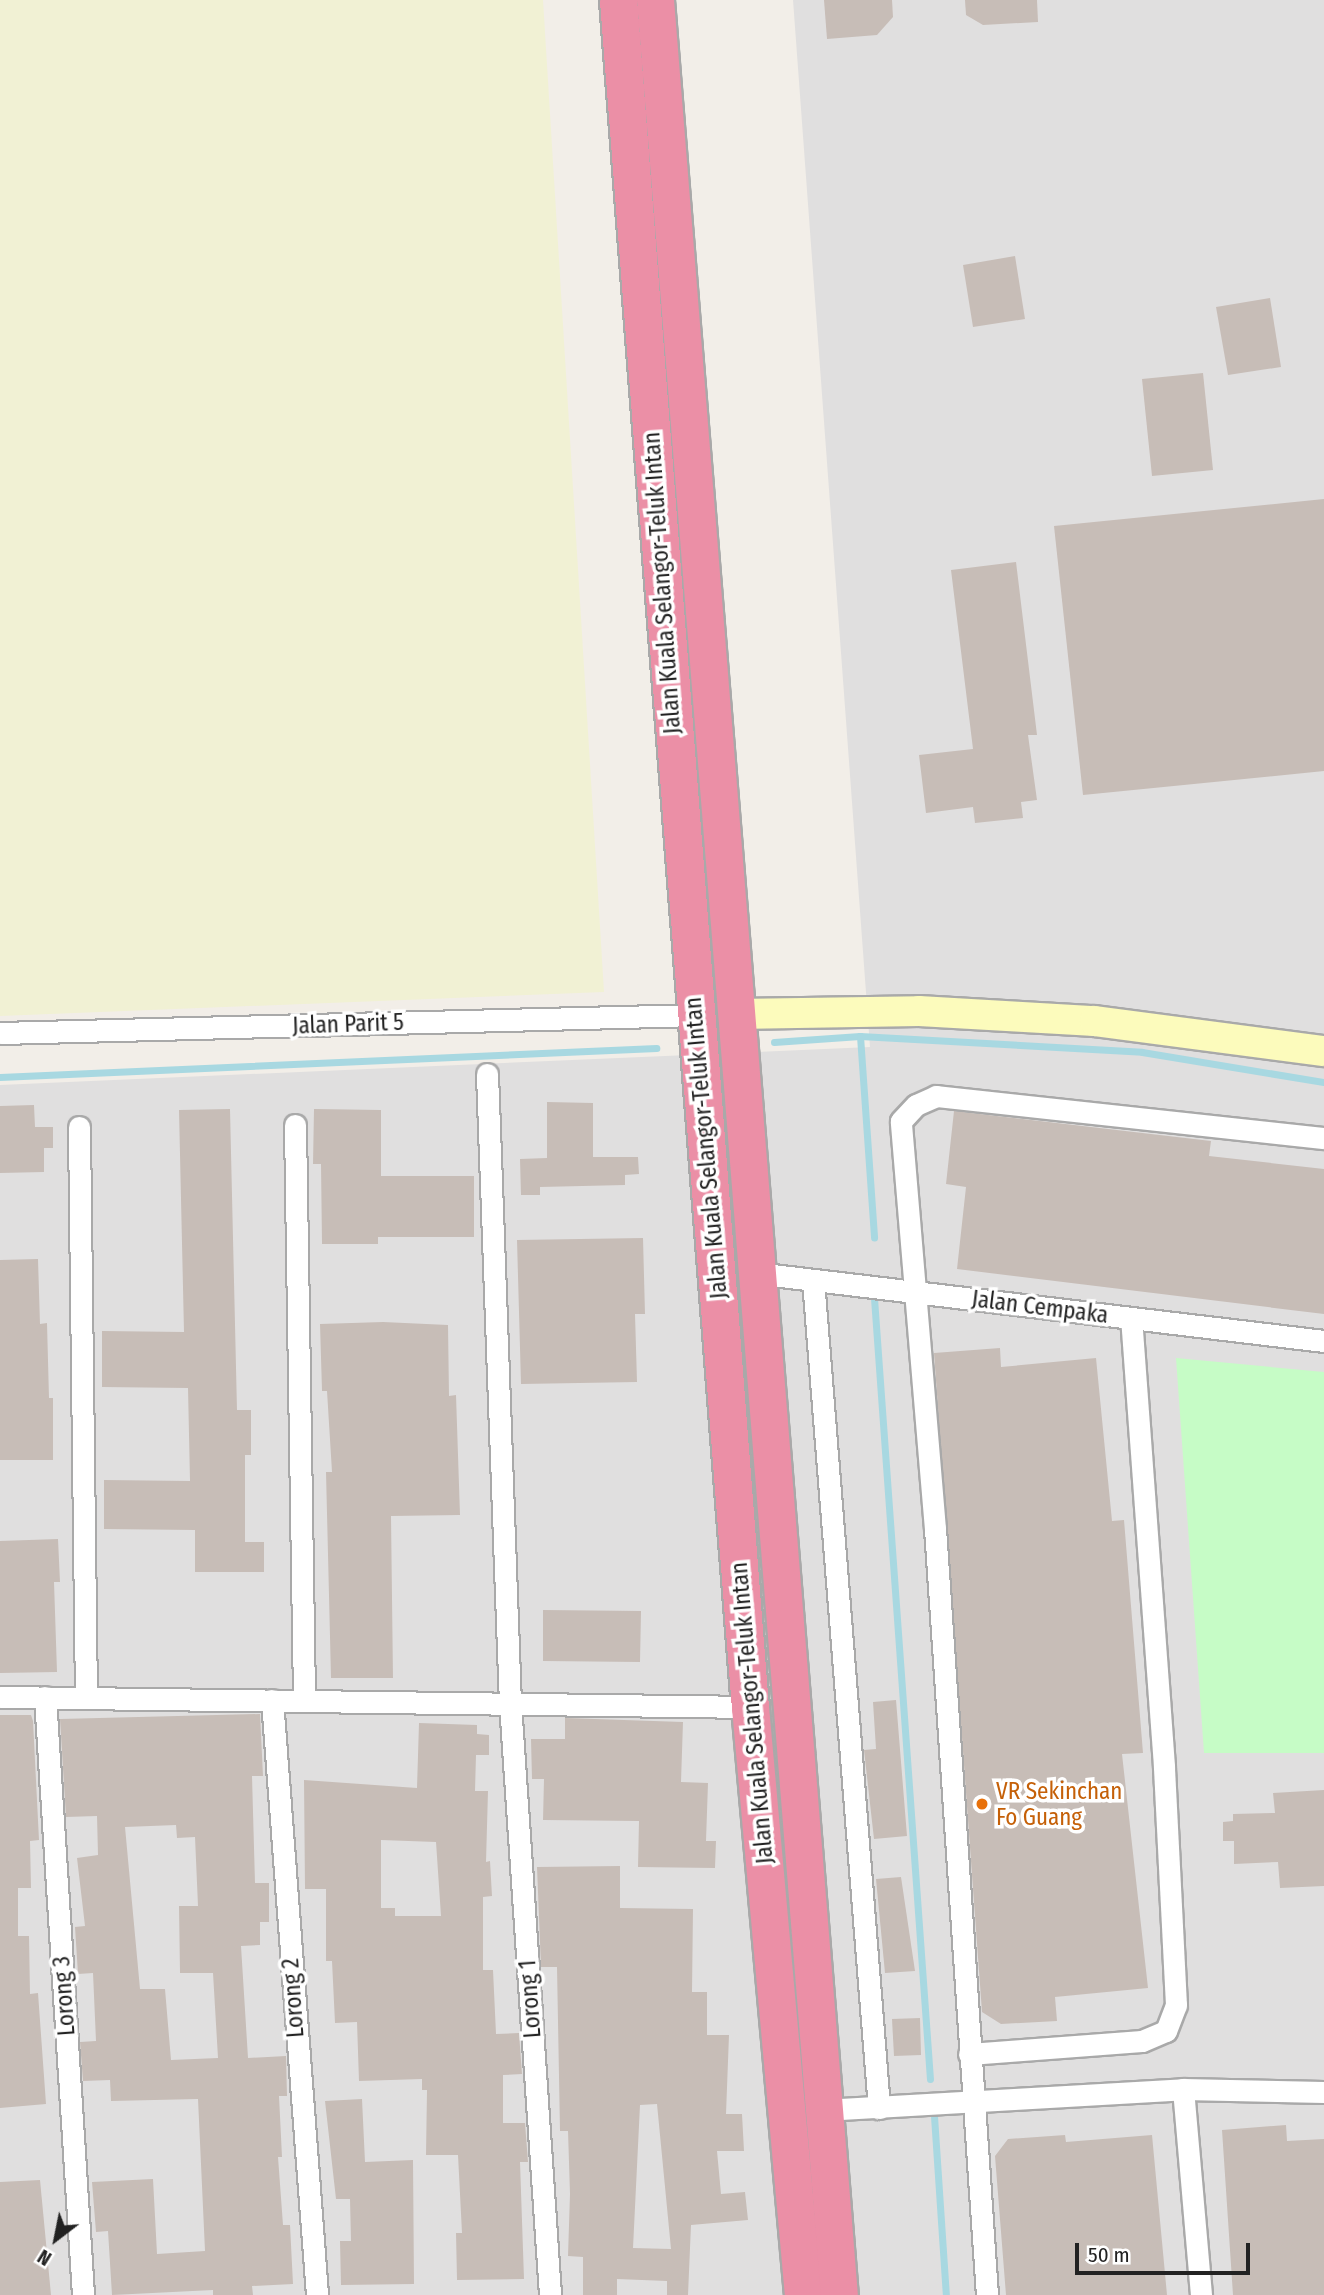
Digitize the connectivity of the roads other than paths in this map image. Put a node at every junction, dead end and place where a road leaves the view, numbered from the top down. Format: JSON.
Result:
{"nodes":[{"id":1,"x":618,"y":0,"type":"edge"},
{"id":2,"x":655,"y":0,"type":"edge"},
{"id":3,"x":736,"y":1014,"type":"junction"},
{"id":4,"x":695,"y":1015,"type":"junction"},
{"id":5,"x":0,"y":1033,"type":"edge"},
{"id":6,"x":1324,"y":1051,"type":"edge"},
{"id":7,"x":487,"y":1074,"type":"dead end"},
{"id":8,"x":295,"y":1125,"type":"dead end"},
{"id":9,"x":79,"y":1127,"type":"dead end"},
{"id":10,"x":1324,"y":1139,"type":"edge"},
{"id":11,"x":756,"y":1273,"type":"junction"},
{"id":12,"x":813,"y":1280,"type":"junction"},
{"id":13,"x":916,"y":1292,"type":"junction"},
{"id":14,"x":1131,"y":1318,"type":"junction"},
{"id":15,"x":1324,"y":1341,"type":"edge"},
{"id":16,"x":0,"y":1697,"type":"edge"},
{"id":17,"x":45,"y":1698,"type":"junction"},
{"id":18,"x":86,"y":1698,"type":"junction"},
{"id":19,"x":272,"y":1700,"type":"junction"},
{"id":20,"x":304,"y":1701,"type":"junction"},
{"id":21,"x":510,"y":1703,"type":"junction"},
{"id":22,"x":750,"y":1707,"type":"junction"},
{"id":23,"x":969,"y":2054,"type":"junction"},
{"id":24,"x":1183,"y":2090,"type":"junction"},
{"id":25,"x":1324,"y":2092,"type":"edge"},
{"id":26,"x":972,"y":2103,"type":"junction"},
{"id":27,"x":879,"y":2108,"type":"junction"},
{"id":28,"x":823,"y":2110,"type":"junction"},
{"id":29,"x":83,"y":2295,"type":"edge"},
{"id":30,"x":317,"y":2295,"type":"edge"},
{"id":31,"x":550,"y":2295,"type":"edge"},
{"id":32,"x":803,"y":2295,"type":"edge"},
{"id":33,"x":839,"y":2295,"type":"edge"},
{"id":34,"x":987,"y":2295,"type":"edge"},
{"id":35,"x":1201,"y":2295,"type":"edge"}],
"edges":[{"from":1,"to":4,"type":"highway","name":"Jalan Kuala Selangor-Teluk Intan"},
{"from":2,"to":3,"type":"highway","name":"Jalan Kuala Selangor-Teluk Intan"},
{"from":3,"to":6,"type":"street"},
{"from":3,"to":11,"type":"highway","name":"Jalan Kuala Selangor-Teluk Intan"},
{"from":4,"to":5,"type":"street","name":"Jalan Parit 5"},
{"from":4,"to":22,"type":"highway","name":"Jalan Kuala Selangor-Teluk Intan"},
{"from":7,"to":21,"type":"street","name":"Lorong 1"},
{"from":8,"to":20,"type":"street"},
{"from":9,"to":18,"type":"street"},
{"from":10,"to":13,"type":"street"},
{"from":11,"to":12,"type":"street","name":"Jalan Cempaka"},
{"from":11,"to":28,"type":"highway","name":"Jalan Kuala Selangor-Teluk Intan"},
{"from":12,"to":13,"type":"street","name":"Jalan Cempaka"},
{"from":12,"to":27,"type":"street"},
{"from":13,"to":14,"type":"street","name":"Jalan Cempaka"},
{"from":13,"to":23,"type":"street"},
{"from":14,"to":15,"type":"street","name":"Jalan Cempaka"},
{"from":14,"to":23,"type":"street"},
{"from":16,"to":17,"type":"street"},
{"from":17,"to":18,"type":"street"},
{"from":17,"to":29,"type":"street","name":"Lorong 3"},
{"from":18,"to":19,"type":"street"},
{"from":19,"to":20,"type":"street"},
{"from":19,"to":30,"type":"street","name":"Lorong 2"},
{"from":20,"to":21,"type":"street"},
{"from":21,"to":22,"type":"street"},
{"from":21,"to":31,"type":"street","name":"Lorong 1"},
{"from":22,"to":32,"type":"highway","name":"Jalan Kuala Selangor-Teluk Intan"},
{"from":23,"to":26,"type":"street"},
{"from":24,"to":25,"type":"street"},
{"from":24,"to":26,"type":"street"},
{"from":24,"to":35,"type":"street"},
{"from":26,"to":27,"type":"street"},
{"from":26,"to":34,"type":"street"},
{"from":27,"to":28,"type":"street"},
{"from":28,"to":33,"type":"highway","name":"Jalan Kuala Selangor-Teluk Intan"}]}
